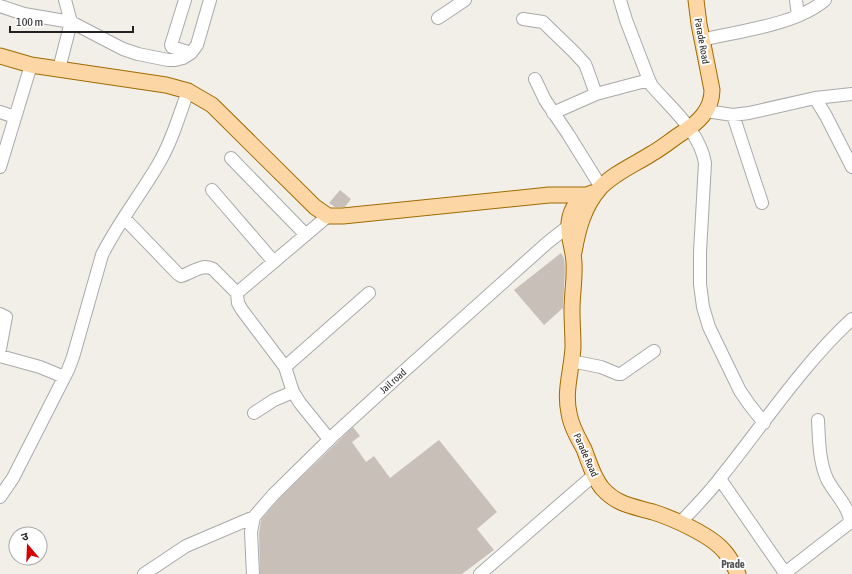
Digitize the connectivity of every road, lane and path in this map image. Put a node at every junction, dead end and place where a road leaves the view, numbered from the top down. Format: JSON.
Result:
{"nodes":[{"id":1,"x":65,"y":0,"type":"edge"},
{"id":2,"x":185,"y":0,"type":"edge"},
{"id":3,"x":210,"y":0,"type":"edge"},
{"id":4,"x":465,"y":0,"type":"edge"},
{"id":5,"x":620,"y":0,"type":"edge"},
{"id":6,"x":696,"y":0,"type":"edge"},
{"id":7,"x":796,"y":0,"type":"edge"},
{"id":8,"x":819,"y":2,"type":"edge"},
{"id":9,"x":0,"y":6,"type":"edge"},
{"id":10,"x":798,"y":16,"type":"junction"},
{"id":11,"x":438,"y":18,"type":"dead end"},
{"id":12,"x":523,"y":19,"type":"dead end"},
{"id":13,"x":71,"y":22,"type":"junction"},
{"id":14,"x":702,"y":40,"type":"junction"},
{"id":15,"x":190,"y":53,"type":"junction"},
{"id":16,"x":0,"y":56,"type":"edge"},
{"id":17,"x":31,"y":65,"type":"junction"},
{"id":18,"x":59,"y":69,"type":"junction"},
{"id":19,"x":535,"y":79,"type":"dead end"},
{"id":20,"x":649,"y":80,"type":"junction"},
{"id":21,"x":710,"y":83,"type":"junction"},
{"id":22,"x":188,"y":91,"type":"junction"},
{"id":23,"x":596,"y":94,"type":"junction"},
{"id":24,"x":852,"y":94,"type":"edge"},
{"id":25,"x":815,"y":98,"type":"junction"},
{"id":26,"x":706,"y":110,"type":"junction"},
{"id":27,"x":0,"y":112,"type":"edge"},
{"id":28,"x":553,"y":113,"type":"junction"},
{"id":29,"x":733,"y":115,"type":"junction"},
{"id":30,"x":15,"y":117,"type":"junction"},
{"id":31,"x":686,"y":129,"type":"junction"},
{"id":32,"x":231,"y":158,"type":"dead end"},
{"id":33,"x":0,"y":167,"type":"edge"},
{"id":34,"x":852,"y":167,"type":"edge"},
{"id":35,"x":212,"y":190,"type":"dead end"},
{"id":36,"x":594,"y":192,"type":"junction"},
{"id":37,"x":762,"y":203,"type":"dead end"},
{"id":38,"x":328,"y":216,"type":"junction"},
{"id":39,"x":583,"y":216,"type":"junction"},
{"id":40,"x":124,"y":218,"type":"junction"},
{"id":41,"x":568,"y":225,"type":"junction"},
{"id":42,"x":306,"y":235,"type":"junction"},
{"id":43,"x":574,"y":255,"type":"junction"},
{"id":44,"x":274,"y":262,"type":"junction"},
{"id":45,"x":237,"y":293,"type":"junction"},
{"id":46,"x":369,"y":293,"type":"dead end"},
{"id":47,"x":0,"y":314,"type":"edge"},
{"id":48,"x":852,"y":319,"type":"edge"},
{"id":49,"x":0,"y":349,"type":"edge"},
{"id":50,"x":654,"y":351,"type":"dead end"},
{"id":51,"x":0,"y":356,"type":"edge"},
{"id":52,"x":571,"y":361,"type":"junction"},
{"id":53,"x":285,"y":367,"type":"junction"},
{"id":54,"x":64,"y":378,"type":"junction"},
{"id":55,"x":293,"y":392,"type":"junction"},
{"id":56,"x":254,"y":413,"type":"dead end"},
{"id":57,"x":818,"y":420,"type":"dead end"},
{"id":58,"x":764,"y":423,"type":"junction"},
{"id":59,"x":330,"y":439,"type":"junction"},
{"id":60,"x":594,"y":475,"type":"junction"},
{"id":61,"x":720,"y":479,"type":"junction"},
{"id":62,"x":0,"y":497,"type":"edge"},
{"id":63,"x":254,"y":517,"type":"junction"},
{"id":64,"x":851,"y":520,"type":"edge"},
{"id":65,"x":680,"y":523,"type":"junction"},
{"id":66,"x":144,"y":574,"type":"edge"},
{"id":67,"x":253,"y":574,"type":"edge"},
{"id":68,"x":480,"y":574,"type":"edge"},
{"id":69,"x":738,"y":574,"type":"edge"},
{"id":70,"x":785,"y":574,"type":"edge"}],
"edges":[{"from":1,"to":13,"type":"street"},
{"from":2,"to":15,"type":"street"},
{"from":3,"to":15,"type":"street"},
{"from":4,"to":11,"type":"street"},
{"from":5,"to":20,"type":"street"},
{"from":6,"to":14,"type":"main road","name":"Parade Road"},
{"from":7,"to":10,"type":"street"},
{"from":8,"to":10,"type":"street"},
{"from":9,"to":13,"type":"street"},
{"from":10,"to":14,"type":"street"},
{"from":12,"to":23,"type":"street"},
{"from":13,"to":15,"type":"street"},
{"from":13,"to":18,"type":"street"},
{"from":14,"to":21,"type":"main road","name":"Parade Road"},
{"from":16,"to":17,"type":"main road"},
{"from":17,"to":18,"type":"main road"},
{"from":17,"to":30,"type":"street"},
{"from":18,"to":22,"type":"main road"},
{"from":19,"to":28,"type":"street"},
{"from":20,"to":23,"type":"street"},
{"from":20,"to":31,"type":"street"},
{"from":21,"to":26,"type":"main road","name":"Parade Road"},
{"from":21,"to":31,"type":"main road","name":"Parade Road"},
{"from":22,"to":38,"type":"main road"},
{"from":22,"to":40,"type":"street"},
{"from":23,"to":28,"type":"street"},
{"from":24,"to":25,"type":"street"},
{"from":25,"to":29,"type":"street"},
{"from":25,"to":34,"type":"street"},
{"from":26,"to":29,"type":"street"},
{"from":26,"to":31,"type":"main road","name":"Parade Road"},
{"from":27,"to":30,"type":"street"},
{"from":28,"to":36,"type":"street"},
{"from":29,"to":37,"type":"street"},
{"from":30,"to":33,"type":"street"},
{"from":31,"to":36,"type":"main road","name":"Parade Road"},
{"from":31,"to":58,"type":"street"},
{"from":32,"to":42,"type":"street"},
{"from":35,"to":44,"type":"street"},
{"from":36,"to":38,"type":"main road"},
{"from":36,"to":39,"type":"main road","name":"Parade Road"},
{"from":36,"to":41,"type":"main road","name":"Parade Road"},
{"from":38,"to":42,"type":"street"},
{"from":39,"to":41,"type":"street","name":"Jail road"},
{"from":39,"to":43,"type":"main road","name":"Parade Road"},
{"from":40,"to":45,"type":"street"},
{"from":40,"to":54,"type":"street"},
{"from":41,"to":43,"type":"main road"},
{"from":41,"to":59,"type":"street","name":"Jail road"},
{"from":42,"to":44,"type":"street"},
{"from":43,"to":52,"type":"main road","name":"Parade Road"},
{"from":44,"to":45,"type":"street"},
{"from":45,"to":53,"type":"street"},
{"from":46,"to":53,"type":"street"},
{"from":47,"to":49,"type":"street"},
{"from":48,"to":58,"type":"street"},
{"from":50,"to":52,"type":"street"},
{"from":51,"to":54,"type":"street"},
{"from":52,"to":60,"type":"main road","name":"Parade Road"},
{"from":53,"to":55,"type":"street"},
{"from":54,"to":62,"type":"street"},
{"from":55,"to":56,"type":"street"},
{"from":55,"to":59,"type":"street"},
{"from":57,"to":64,"type":"street"},
{"from":58,"to":61,"type":"street"},
{"from":59,"to":63,"type":"street","name":"Jail road"},
{"from":60,"to":65,"type":"main road","name":"Parade Road"},
{"from":60,"to":68,"type":"street"},
{"from":61,"to":65,"type":"street"},
{"from":61,"to":70,"type":"street"},
{"from":63,"to":66,"type":"street"},
{"from":63,"to":67,"type":"street"},
{"from":64,"to":70,"type":"street"},
{"from":65,"to":69,"type":"main road","name":"Parade Road"}]}
